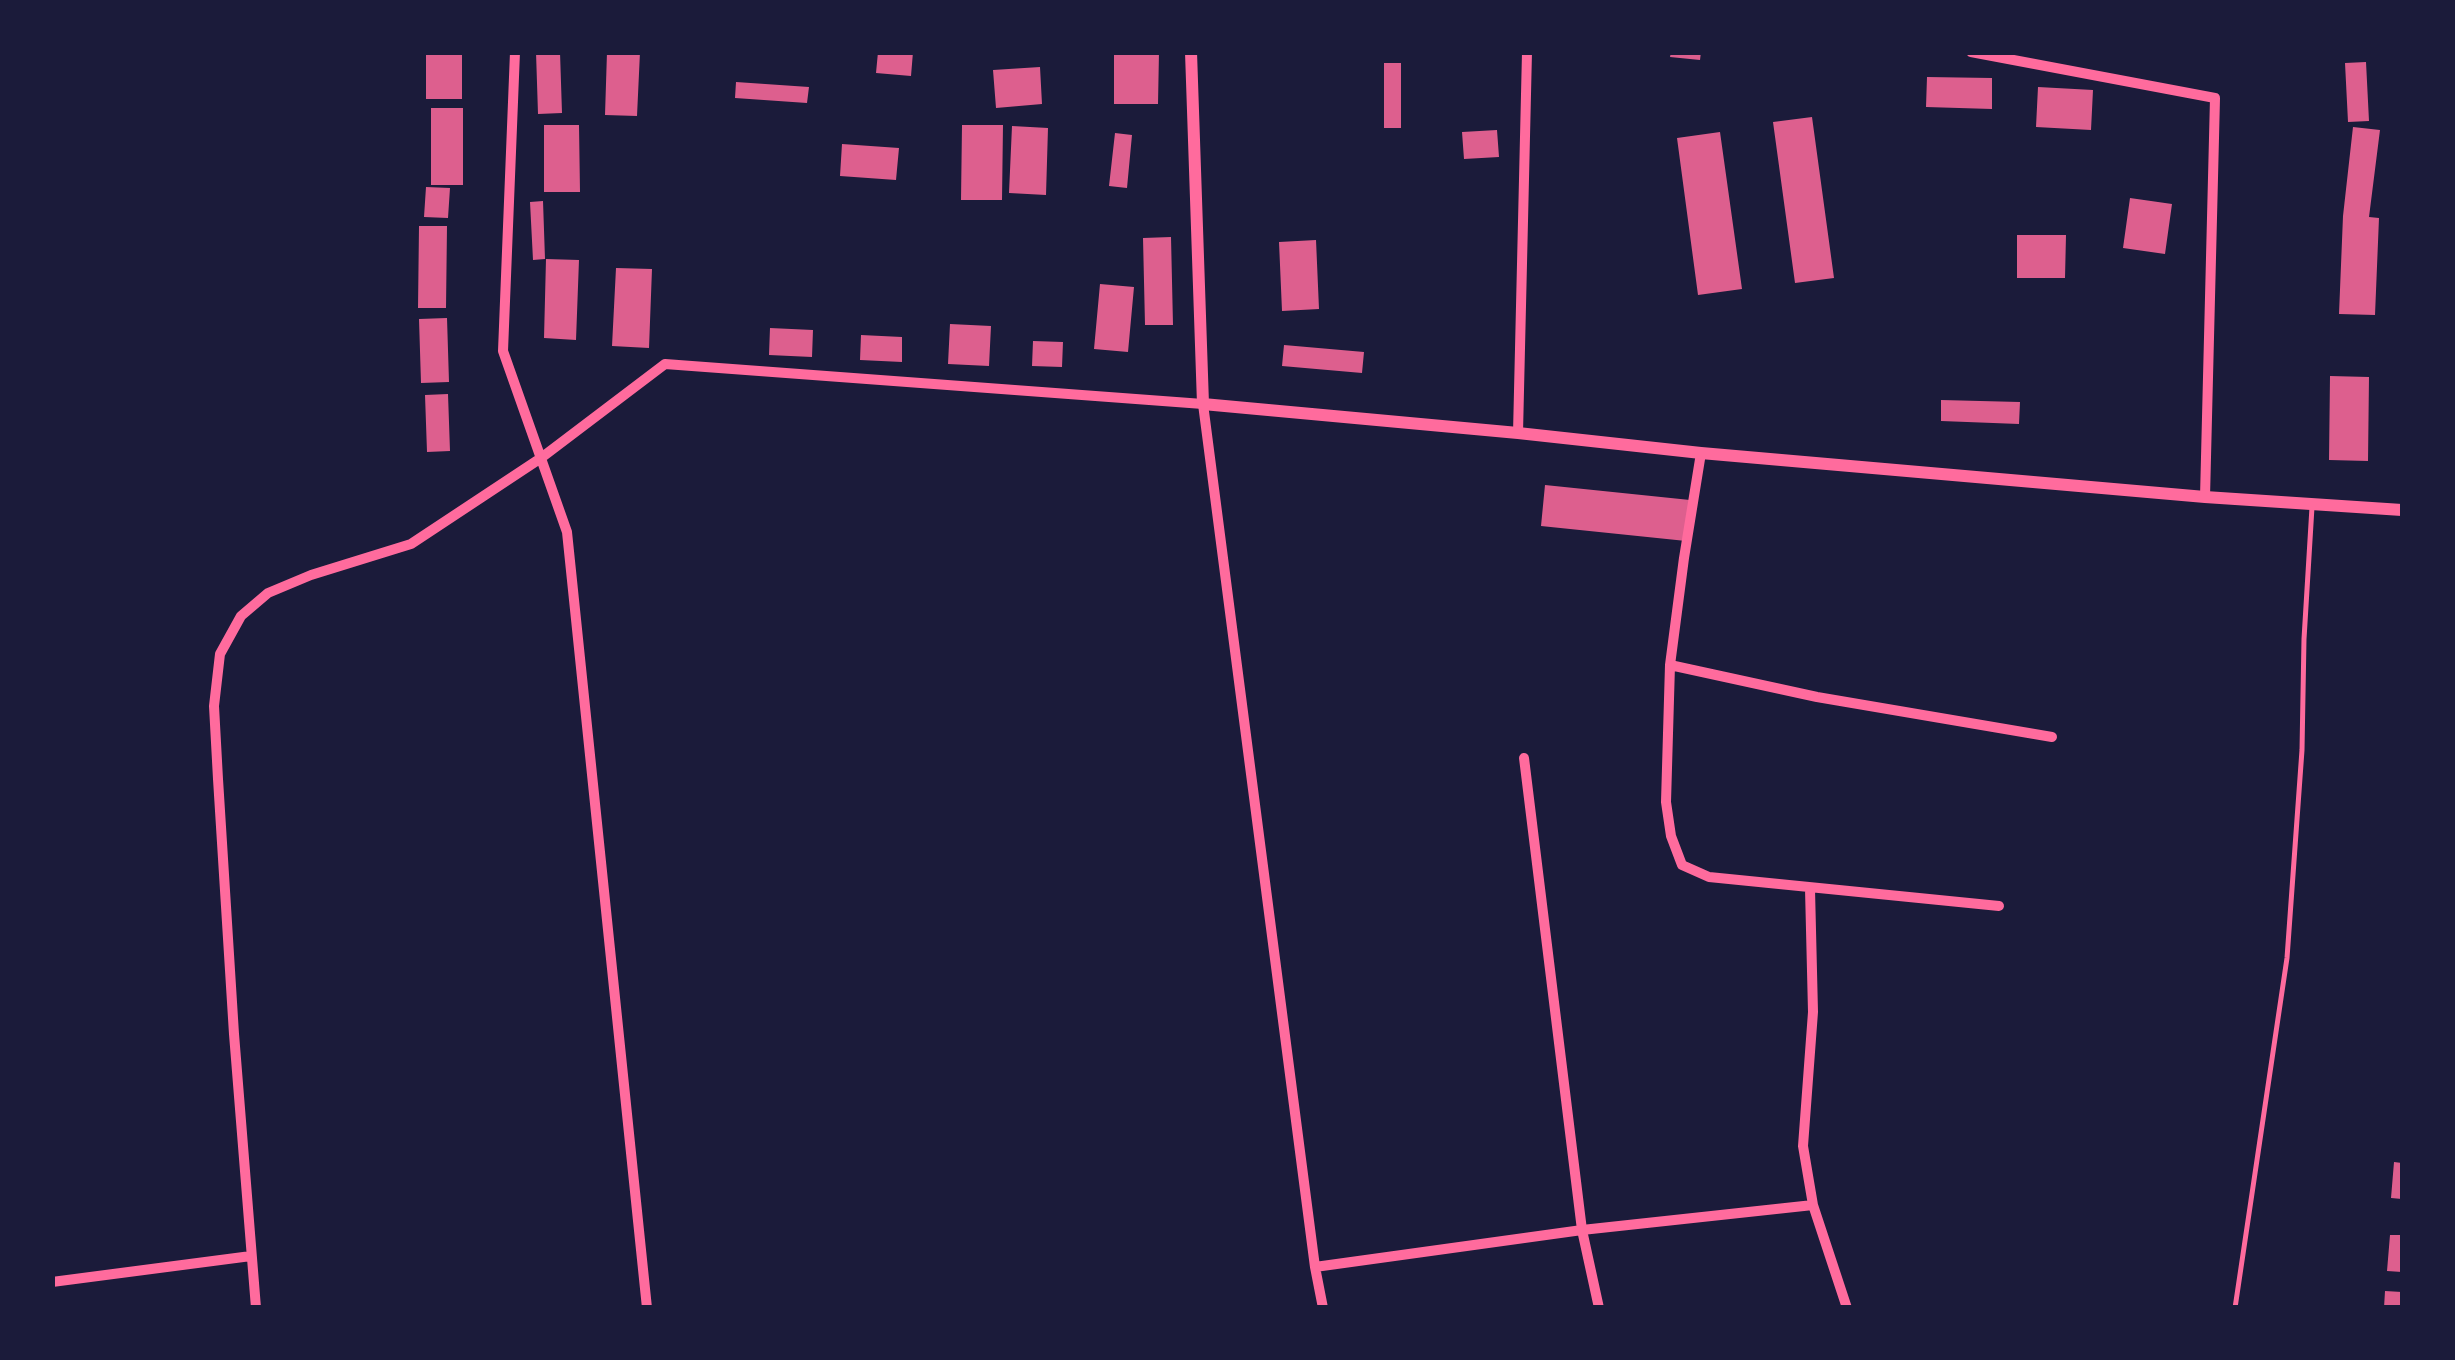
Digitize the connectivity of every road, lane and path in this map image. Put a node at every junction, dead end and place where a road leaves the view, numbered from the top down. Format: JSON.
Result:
{"nodes":[{"id":1,"x":515,"y":52,"type":"edge"},
{"id":2,"x":1192,"y":52,"type":"edge"},
{"id":3,"x":1527,"y":52,"type":"edge"},
{"id":4,"x":1971,"y":52,"type":"edge"},
{"id":5,"x":1202,"y":404,"type":"junction"},
{"id":6,"x":1518,"y":433,"type":"junction"},
{"id":7,"x":1701,"y":453,"type":"junction"},
{"id":8,"x":541,"y":458,"type":"junction"},
{"id":9,"x":2204,"y":496,"type":"junction"},
{"id":10,"x":2312,"y":504,"type":"junction"},
{"id":11,"x":2402,"y":510,"type":"edge"},
{"id":12,"x":1670,"y":665,"type":"junction"},
{"id":13,"x":2052,"y":737,"type":"dead end"},
{"id":14,"x":1524,"y":758,"type":"dead end"},
{"id":15,"x":1810,"y":888,"type":"junction"},
{"id":16,"x":1998,"y":906,"type":"dead end"},
{"id":17,"x":1812,"y":1206,"type":"junction"},
{"id":18,"x":1582,"y":1230,"type":"junction"},
{"id":19,"x":251,"y":1256,"type":"junction"},
{"id":20,"x":1315,"y":1266,"type":"junction"},
{"id":21,"x":52,"y":1282,"type":"edge"},
{"id":22,"x":256,"y":1308,"type":"edge"},
{"id":23,"x":647,"y":1308,"type":"edge"},
{"id":24,"x":1324,"y":1308,"type":"edge"},
{"id":25,"x":1599,"y":1308,"type":"edge"},
{"id":26,"x":1847,"y":1308,"type":"edge"},
{"id":27,"x":2235,"y":1308,"type":"edge"}],
"edges":[{"from":1,"to":8,"type":"street"},
{"from":2,"to":5,"type":"street"},
{"from":3,"to":6,"type":"street"},
{"from":4,"to":9,"type":"street"},
{"from":5,"to":6,"type":"street"},
{"from":5,"to":8,"type":"street"},
{"from":5,"to":20,"type":"street"},
{"from":6,"to":7,"type":"street"},
{"from":7,"to":9,"type":"street"},
{"from":7,"to":12,"type":"street"},
{"from":8,"to":19,"type":"street"},
{"from":8,"to":23,"type":"street"},
{"from":9,"to":10,"type":"street"},
{"from":10,"to":11,"type":"street"},
{"from":10,"to":27,"type":"lane"},
{"from":12,"to":13,"type":"street"},
{"from":12,"to":15,"type":"street"},
{"from":14,"to":18,"type":"street"},
{"from":15,"to":16,"type":"street"},
{"from":15,"to":17,"type":"street"},
{"from":17,"to":18,"type":"street"},
{"from":17,"to":26,"type":"street"},
{"from":18,"to":20,"type":"street"},
{"from":18,"to":25,"type":"street"},
{"from":19,"to":21,"type":"street"},
{"from":19,"to":22,"type":"street"},
{"from":20,"to":24,"type":"street"}]}
